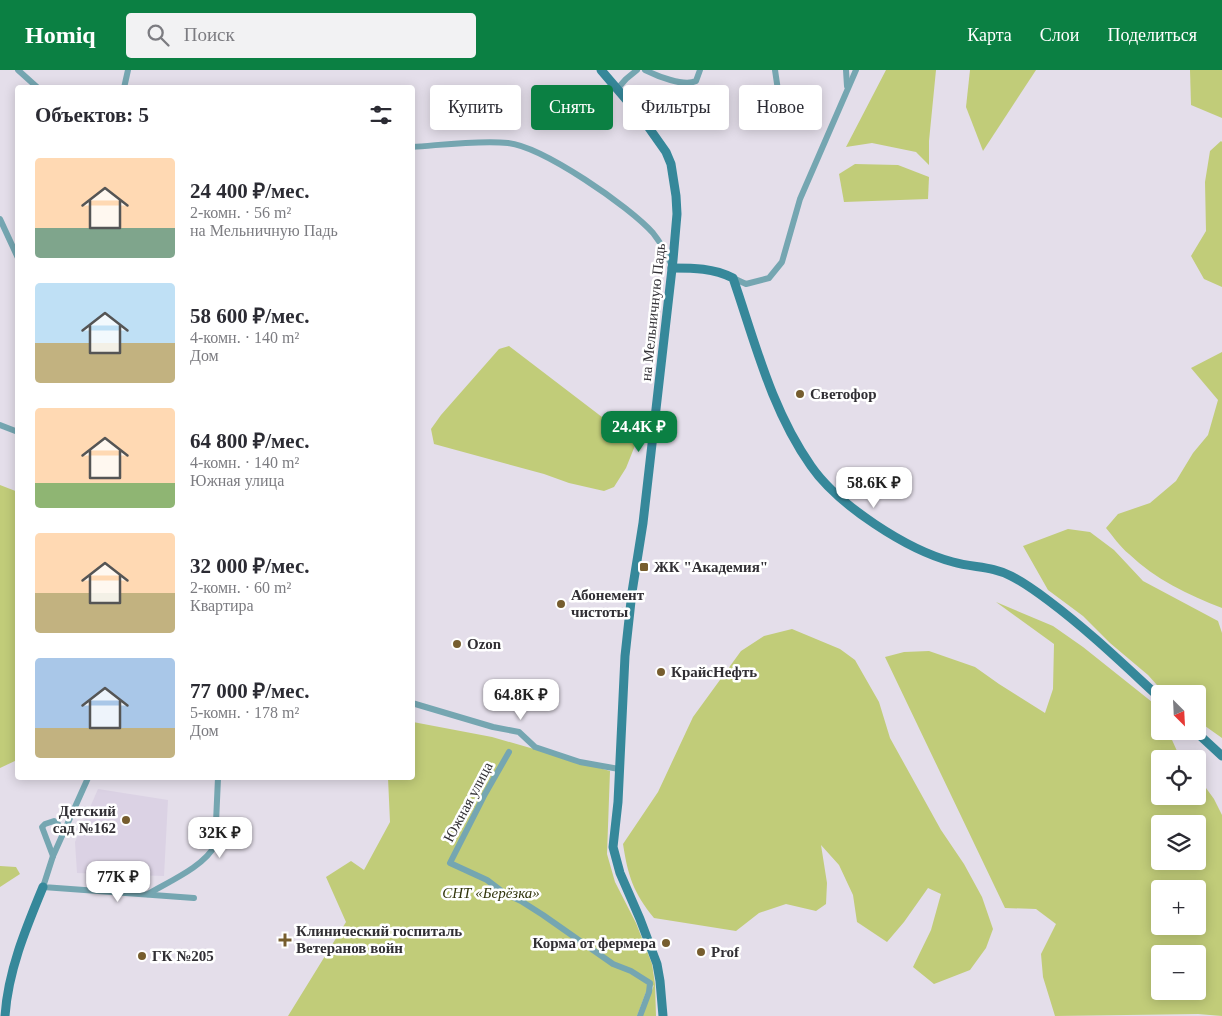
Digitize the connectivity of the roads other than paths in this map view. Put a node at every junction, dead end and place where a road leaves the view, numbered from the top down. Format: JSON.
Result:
{"nodes":[{"id":1,"x":18,"y":70,"type":"edge"},
{"id":2,"x":128,"y":70,"type":"edge"},
{"id":3,"x":601,"y":70,"type":"edge"},
{"id":4,"x":637,"y":70,"type":"edge"},
{"id":5,"x":645,"y":70,"type":"edge"},
{"id":6,"x":700,"y":70,"type":"edge"},
{"id":7,"x":775,"y":70,"type":"edge"},
{"id":8,"x":846,"y":70,"type":"edge"},
{"id":9,"x":856,"y":70,"type":"edge"},
{"id":10,"x":35,"y":85,"type":"edge"},
{"id":11,"x":125,"y":85,"type":"edge"},
{"id":12,"x":777,"y":85,"type":"edge"},
{"id":13,"x":847,"y":86,"type":"junction"},
{"id":14,"x":618,"y":88,"type":"junction"},
{"id":15,"x":415,"y":147,"type":"edge"},
{"id":16,"x":0,"y":220,"type":"edge"},
{"id":17,"x":15,"y":252,"type":"edge"},
{"id":18,"x":672,"y":267,"type":"junction"},
{"id":19,"x":733,"y":278,"type":"junction"},
{"id":20,"x":0,"y":425,"type":"edge"},
{"id":21,"x":15,"y":431,"type":"edge"},
{"id":22,"x":1151,"y":690,"type":"edge"},
{"id":23,"x":415,"y":704,"type":"edge"},
{"id":24,"x":1205,"y":740,"type":"edge"},
{"id":25,"x":509,"y":752,"type":"dead end"},
{"id":26,"x":1222,"y":756,"type":"edge"},
{"id":27,"x":619,"y":769,"type":"junction"},
{"id":28,"x":87,"y":780,"type":"edge"},
{"id":29,"x":218,"y":780,"type":"edge"},
{"id":30,"x":62,"y":835,"type":"junction"},
{"id":31,"x":54,"y":856,"type":"junction"},
{"id":32,"x":43,"y":887,"type":"junction"},
{"id":33,"x":147,"y":894,"type":"junction"},
{"id":34,"x":194,"y":898,"type":"dead end"},
{"id":35,"x":5,"y":1016,"type":"edge"},
{"id":36,"x":640,"y":1016,"type":"edge"},
{"id":37,"x":664,"y":1016,"type":"edge"}],
"edges":[{"from":1,"to":10,"type":"street"},
{"from":2,"to":11,"type":"street"},
{"from":3,"to":14,"type":"street","name":"на Мельничную Падь"},
{"from":4,"to":14,"type":"street"},
{"from":5,"to":6,"type":"street"},
{"from":7,"to":12,"type":"street"},
{"from":8,"to":13,"type":"street"},
{"from":9,"to":13,"type":"street"},
{"from":13,"to":19,"type":"street"},
{"from":14,"to":18,"type":"street","name":"на Мельничную Падь"},
{"from":15,"to":18,"type":"street"},
{"from":16,"to":17,"type":"street"},
{"from":18,"to":19,"type":"street"},
{"from":18,"to":27,"type":"street","name":"на Мельничную Падь"},
{"from":19,"to":22,"type":"street"},
{"from":20,"to":21,"type":"street"},
{"from":23,"to":27,"type":"street"},
{"from":24,"to":26,"type":"street"},
{"from":25,"to":36,"type":"street","name":"Южная улица"},
{"from":27,"to":37,"type":"street","name":"на Мельничную Падь"},
{"from":28,"to":30,"type":"street"},
{"from":29,"to":33,"type":"street"},
{"from":30,"to":31,"type":"street"},
{"from":30,"to":31,"type":"street"},
{"from":31,"to":32,"type":"street"},
{"from":32,"to":33,"type":"street"},
{"from":32,"to":35,"type":"street"},
{"from":33,"to":34,"type":"street"}]}
